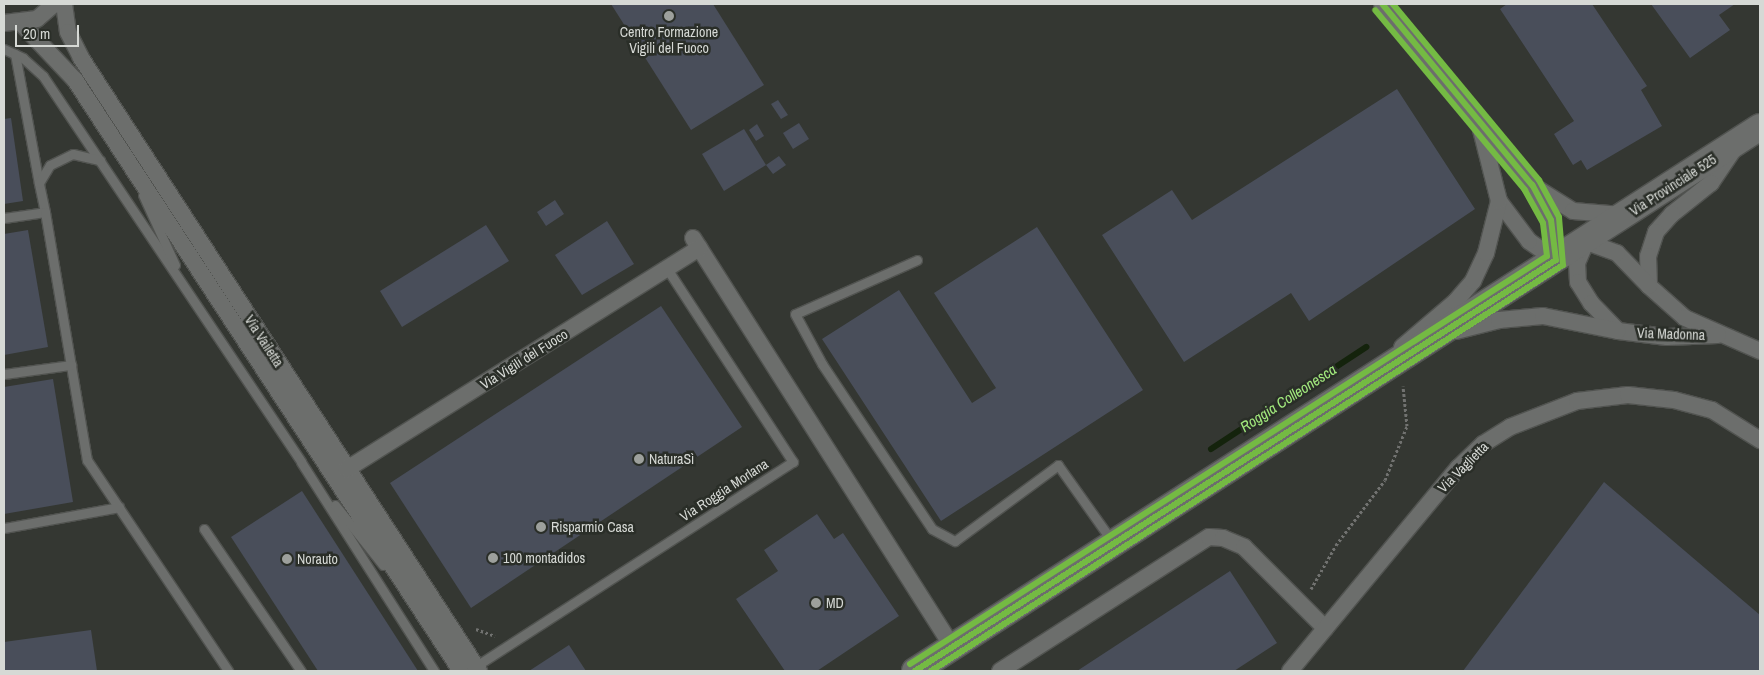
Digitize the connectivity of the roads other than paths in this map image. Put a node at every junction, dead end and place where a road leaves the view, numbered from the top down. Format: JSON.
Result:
{"nodes":[{"id":1,"x":54,"y":4,"type":"edge"},
{"id":2,"x":64,"y":4,"type":"edge"},
{"id":3,"x":1382,"y":4,"type":"edge"},
{"id":4,"x":4,"y":23,"type":"edge"},
{"id":5,"x":22,"y":24,"type":"junction"},
{"id":6,"x":4,"y":49,"type":"edge"},
{"id":7,"x":15,"y":54,"type":"junction"},
{"id":8,"x":1480,"y":125,"type":"junction"},
{"id":9,"x":1750,"y":134,"type":"edge"},
{"id":10,"x":121,"y":150,"type":"junction"},
{"id":11,"x":100,"y":160,"type":"junction"},
{"id":12,"x":40,"y":184,"type":"junction"},
{"id":13,"x":1532,"y":185,"type":"junction"},
{"id":14,"x":1499,"y":202,"type":"junction"},
{"id":15,"x":45,"y":212,"type":"junction"},
{"id":16,"x":1627,"y":215,"type":"junction"},
{"id":17,"x":4,"y":218,"type":"edge"},
{"id":18,"x":1586,"y":242,"type":"junction"},
{"id":19,"x":917,"y":260,"type":"dead end"},
{"id":20,"x":1556,"y":260,"type":"junction"},
{"id":21,"x":667,"y":269,"type":"junction"},
{"id":22,"x":1649,"y":286,"type":"junction"},
{"id":23,"x":193,"y":305,"type":"junction"},
{"id":24,"x":1618,"y":331,"type":"junction"},
{"id":25,"x":1723,"y":335,"type":"junction"},
{"id":26,"x":1430,"y":340,"type":"junction"},
{"id":27,"x":1760,"y":351,"type":"edge"},
{"id":28,"x":71,"y":365,"type":"junction"},
{"id":29,"x":1382,"y":370,"type":"junction"},
{"id":30,"x":4,"y":374,"type":"edge"},
{"id":31,"x":1760,"y":440,"type":"edge"},
{"id":32,"x":347,"y":469,"type":"junction"},
{"id":33,"x":308,"y":472,"type":"junction"},
{"id":34,"x":119,"y":507,"type":"junction"},
{"id":35,"x":4,"y":528,"type":"edge"},
{"id":36,"x":204,"y":529,"type":"dead end"},
{"id":37,"x":1114,"y":543,"type":"junction"},
{"id":38,"x":427,"y":618,"type":"junction"},
{"id":39,"x":1325,"y":628,"type":"junction"},
{"id":40,"x":952,"y":647,"type":"junction"},
{"id":41,"x":472,"y":670,"type":"edge"},
{"id":42,"x":228,"y":671,"type":"edge"},
{"id":43,"x":301,"y":671,"type":"edge"},
{"id":44,"x":434,"y":671,"type":"edge"},
{"id":45,"x":914,"y":671,"type":"edge"},
{"id":46,"x":1000,"y":671,"type":"edge"},
{"id":47,"x":1290,"y":671,"type":"edge"}],
"edges":[{"from":1,"to":5,"type":"street"},
{"from":2,"to":32,"type":"street","name":"Via Vailetta"},
{"from":3,"to":8,"type":"street"},
{"from":4,"to":5,"type":"street"},
{"from":5,"to":10,"type":"street","name":"Via Vailetta"},
{"from":6,"to":7,"type":"lane"},
{"from":7,"to":11,"type":"lane"},
{"from":7,"to":12,"type":"lane"},
{"from":8,"to":13,"type":"street"},
{"from":8,"to":14,"type":"street"},
{"from":9,"to":16,"type":"main road","name":"Via Provinciale 525"},
{"from":9,"to":22,"type":"street"},
{"from":10,"to":23,"type":"lane"},
{"from":10,"to":38,"type":"street","name":"Via Vailetta"},
{"from":11,"to":12,"type":"lane"},
{"from":11,"to":23,"type":"lane"},
{"from":12,"to":15,"type":"lane"},
{"from":13,"to":16,"type":"street"},
{"from":13,"to":20,"type":"street"},
{"from":14,"to":20,"type":"street"},
{"from":14,"to":29,"type":"street"},
{"from":15,"to":17,"type":"lane"},
{"from":15,"to":28,"type":"lane"},
{"from":16,"to":18,"type":"main road","name":"Via Provinciale 525"},
{"from":18,"to":20,"type":"main road","name":"Via Provinciale 525"},
{"from":18,"to":22,"type":"street","name":"Via Madonna"},
{"from":18,"to":24,"type":"street","name":"Via Madonna"},
{"from":19,"to":37,"type":"lane"},
{"from":20,"to":26,"type":"main road","name":"Via Provinciale 525"},
{"from":21,"to":32,"type":"street","name":"Via Vigili del Fuoco"},
{"from":21,"to":40,"type":"street","name":"Via Vigili del Fuoco"},
{"from":21,"to":41,"type":"lane","name":"Via Roggia Morlana"},
{"from":22,"to":25,"type":"street","name":"Via Madonna"},
{"from":23,"to":33,"type":"lane"},
{"from":24,"to":25,"type":"street","name":"Via Madonna"},
{"from":24,"to":26,"type":"street","name":"Via Madonna"},
{"from":25,"to":27,"type":"street","name":"Via Madonna"},
{"from":26,"to":29,"type":"main road","name":"Via Provinciale 525"},
{"from":28,"to":30,"type":"lane"},
{"from":28,"to":34,"type":"lane"},
{"from":29,"to":37,"type":"main road","name":"Via Provinciale 525"},
{"from":31,"to":39,"type":"street","name":"Via Vaglietta"},
{"from":32,"to":41,"type":"street","name":"Via Vailetta"},
{"from":33,"to":38,"type":"lane"},
{"from":33,"to":44,"type":"lane"},
{"from":34,"to":35,"type":"lane"},
{"from":34,"to":42,"type":"lane"},
{"from":36,"to":43,"type":"lane"},
{"from":37,"to":40,"type":"main road","name":"Via Provinciale 525"},
{"from":38,"to":41,"type":"street","name":"Via Vailetta"},
{"from":39,"to":46,"type":"street"},
{"from":39,"to":47,"type":"street","name":"Via Vaglietta"},
{"from":40,"to":45,"type":"main road","name":"Via Provinciale 525"}]}
